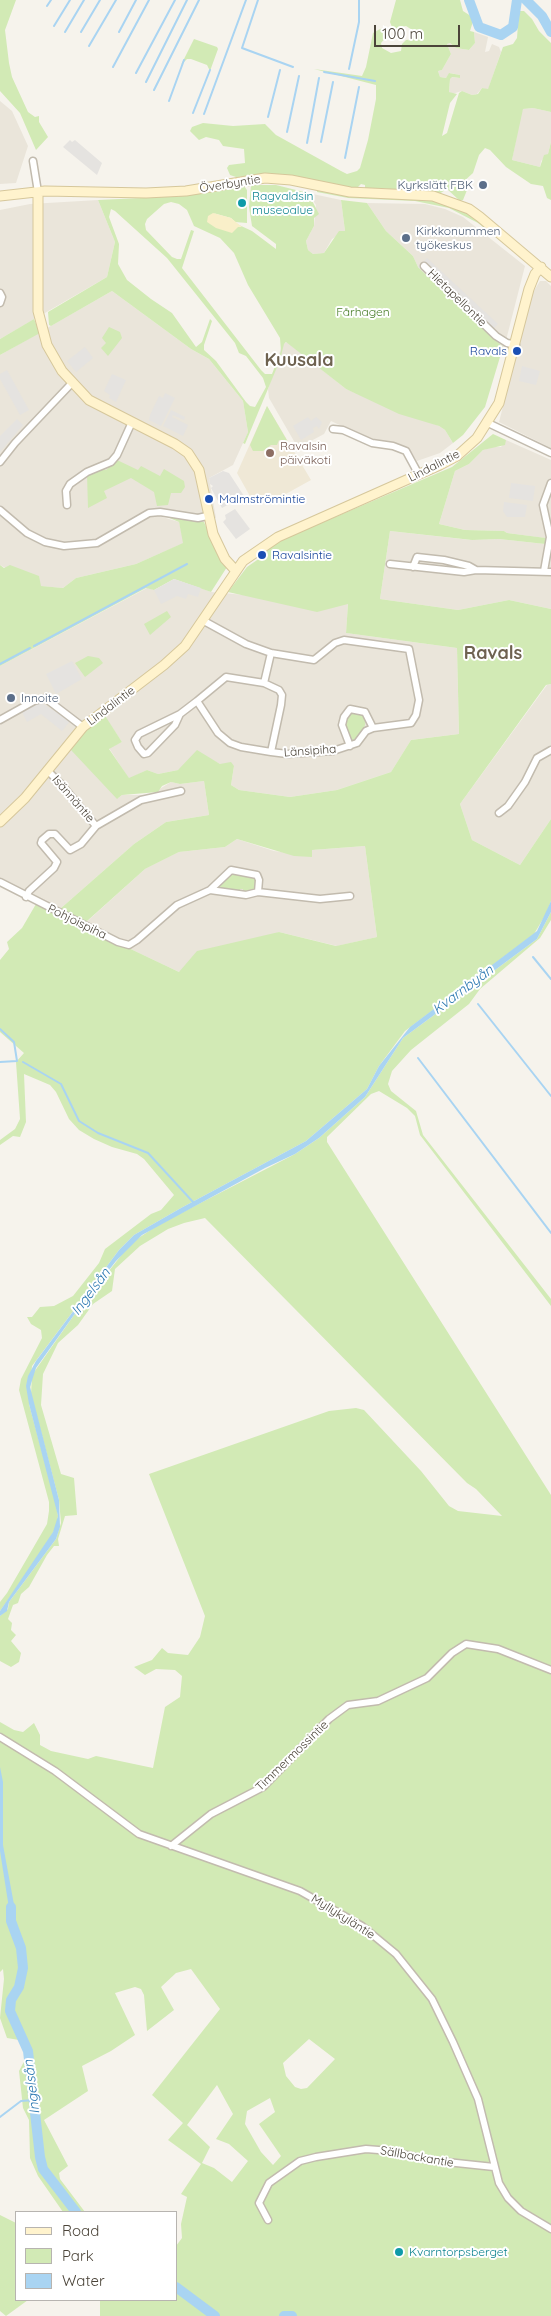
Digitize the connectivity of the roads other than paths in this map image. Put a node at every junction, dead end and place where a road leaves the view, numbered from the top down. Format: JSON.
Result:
{"nodes":[{"id":1,"x":33,"y":161,"type":"dead end"},
{"id":2,"x":38,"y":192,"type":"junction"},
{"id":3,"x":0,"y":196,"type":"edge"},
{"id":4,"x":424,"y":266,"type":"dead end"},
{"id":5,"x":541,"y":267,"type":"junction"},
{"id":6,"x":551,"y":277,"type":"edge"},
{"id":7,"x":0,"y":293,"type":"edge"},
{"id":8,"x":0,"y":303,"type":"edge"},
{"id":9,"x":516,"y":345,"type":"junction"},
{"id":10,"x":72,"y":384,"type":"junction"},
{"id":11,"x":132,"y":422,"type":"junction"},
{"id":12,"x":488,"y":424,"type":"junction"},
{"id":13,"x":333,"y":430,"type":"dead end"},
{"id":14,"x":551,"y":453,"type":"edge"},
{"id":15,"x":0,"y":462,"type":"edge"},
{"id":16,"x":419,"y":475,"type":"junction"},
{"id":17,"x":551,"y":483,"type":"edge"},
{"id":18,"x":67,"y":505,"type":"dead end"},
{"id":19,"x":0,"y":510,"type":"edge"},
{"id":20,"x":207,"y":516,"type":"junction"},
{"id":21,"x":390,"y":564,"type":"dead end"},
{"id":22,"x":413,"y":567,"type":"junction"},
{"id":23,"x":238,"y":569,"type":"junction"},
{"id":24,"x":476,"y":570,"type":"junction"},
{"id":25,"x":548,"y":572,"type":"edge"},
{"id":26,"x":204,"y":620,"type":"junction"},
{"id":27,"x":271,"y":653,"type":"junction"},
{"id":28,"x":264,"y":683,"type":"junction"},
{"id":29,"x":197,"y":701,"type":"junction"},
{"id":30,"x":180,"y":714,"type":"junction"},
{"id":31,"x":0,"y":720,"type":"edge"},
{"id":32,"x":83,"y":727,"type":"junction"},
{"id":33,"x":373,"y":728,"type":"junction"},
{"id":34,"x":350,"y":746,"type":"junction"},
{"id":35,"x":551,"y":750,"type":"edge"},
{"id":36,"x":271,"y":752,"type":"junction"},
{"id":37,"x":47,"y":770,"type":"junction"},
{"id":38,"x":181,"y":791,"type":"dead end"},
{"id":39,"x":499,"y":813,"type":"dead end"},
{"id":40,"x":2,"y":818,"type":"edge"},
{"id":41,"x":96,"y":826,"type":"junction"},
{"id":42,"x":0,"y":882,"type":"edge"},
{"id":43,"x":210,"y":890,"type":"junction"},
{"id":44,"x":258,"y":892,"type":"junction"},
{"id":45,"x":26,"y":896,"type":"junction"},
{"id":46,"x":350,"y":896,"type":"dead end"},
{"id":47,"x":551,"y":1670,"type":"edge"},
{"id":48,"x":0,"y":1737,"type":"edge"},
{"id":49,"x":171,"y":1846,"type":"junction"},
{"id":50,"x":494,"y":2168,"type":"junction"},
{"id":51,"x":268,"y":2220,"type":"dead end"},
{"id":52,"x":551,"y":2230,"type":"edge"}],
"edges":[{"from":1,"to":2,"type":"street"},
{"from":2,"to":3,"type":"street","name":"Överbyntie"},
{"from":2,"to":5,"type":"street","name":"Överbyntie"},
{"from":2,"to":10,"type":"street"},
{"from":4,"to":9,"type":"street","name":"Hietapellontie"},
{"from":5,"to":6,"type":"street","name":"Överbyntie"},
{"from":5,"to":9,"type":"street","name":"Lindalintie"},
{"from":7,"to":8,"type":"street"},
{"from":9,"to":12,"type":"street","name":"Lindalintie"},
{"from":10,"to":11,"type":"street"},
{"from":10,"to":15,"type":"street"},
{"from":11,"to":18,"type":"street"},
{"from":11,"to":20,"type":"street"},
{"from":12,"to":14,"type":"street"},
{"from":12,"to":16,"type":"street","name":"Lindalintie"},
{"from":13,"to":16,"type":"street"},
{"from":16,"to":23,"type":"street","name":"Lindalintie"},
{"from":17,"to":25,"type":"street"},
{"from":19,"to":20,"type":"street"},
{"from":20,"to":23,"type":"street"},
{"from":21,"to":22,"type":"street"},
{"from":22,"to":24,"type":"street"},
{"from":22,"to":24,"type":"street"},
{"from":23,"to":26,"type":"street","name":"Lindalintie"},
{"from":24,"to":25,"type":"street"},
{"from":26,"to":27,"type":"street"},
{"from":26,"to":32,"type":"street","name":"Lindalintie"},
{"from":27,"to":28,"type":"street"},
{"from":27,"to":33,"type":"street"},
{"from":28,"to":29,"type":"street"},
{"from":28,"to":36,"type":"street"},
{"from":29,"to":30,"type":"street"},
{"from":29,"to":36,"type":"street","name":"Länsipiha"},
{"from":30,"to":30,"type":"street"},
{"from":31,"to":32,"type":"street"},
{"from":32,"to":37,"type":"street","name":"Lindalintie"},
{"from":33,"to":34,"type":"street","name":"Länsipiha"},
{"from":33,"to":34,"type":"street","name":"Länsipiha"},
{"from":34,"to":36,"type":"street","name":"Länsipiha"},
{"from":35,"to":39,"type":"street"},
{"from":37,"to":40,"type":"street","name":"Lindalintie"},
{"from":37,"to":41,"type":"street","name":"Isännäntie"},
{"from":38,"to":41,"type":"street","name":"Isännäntie"},
{"from":41,"to":45,"type":"street"},
{"from":42,"to":45,"type":"street","name":"Pohjoispiha"},
{"from":43,"to":44,"type":"street"},
{"from":43,"to":44,"type":"street"},
{"from":43,"to":45,"type":"street","name":"Pohjoispiha"},
{"from":44,"to":46,"type":"street"},
{"from":47,"to":49,"type":"street","name":"Timmermossintie"},
{"from":48,"to":49,"type":"street","name":"Myllykyläntie"},
{"from":49,"to":50,"type":"street","name":"Myllykyläntie"},
{"from":50,"to":51,"type":"street","name":"Sällbackantie"},
{"from":50,"to":52,"type":"street","name":"Myllykyläntie"}]}
